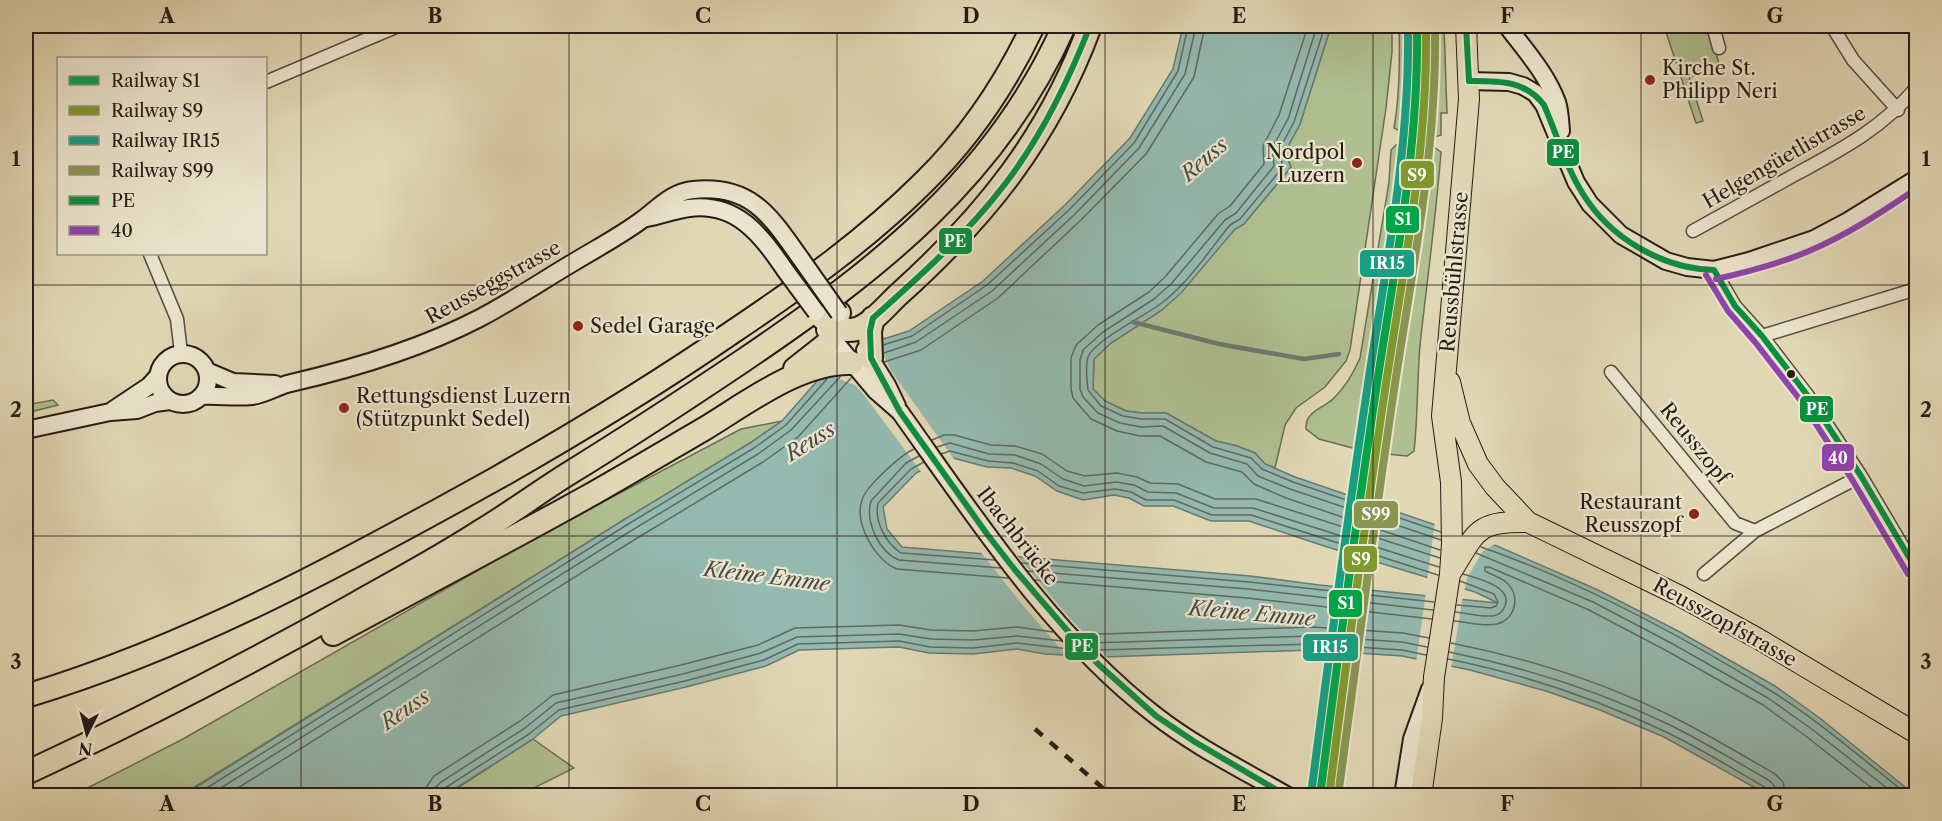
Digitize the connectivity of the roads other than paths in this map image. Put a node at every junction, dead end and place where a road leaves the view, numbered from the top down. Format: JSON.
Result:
{"nodes":[{"id":1,"x":398,"y":26,"type":"edge"},
{"id":2,"x":1033,"y":26,"type":"edge"},
{"id":3,"x":1064,"y":26,"type":"edge"},
{"id":4,"x":1090,"y":26,"type":"edge"},
{"id":5,"x":1466,"y":26,"type":"edge"},
{"id":6,"x":1507,"y":26,"type":"edge"},
{"id":7,"x":1715,"y":26,"type":"edge"},
{"id":8,"x":1832,"y":26,"type":"edge"},
{"id":9,"x":1719,"y":48,"type":"dead end"},
{"id":10,"x":1469,"y":81,"type":"junction"},
{"id":11,"x":267,"y":82,"type":"edge"},
{"id":12,"x":1917,"y":88,"type":"edge"},
{"id":13,"x":1898,"y":110,"type":"junction"},
{"id":14,"x":1564,"y":152,"type":"junction"},
{"id":15,"x":1917,"y":179,"type":"edge"},
{"id":16,"x":644,"y":219,"type":"junction"},
{"id":17,"x":1693,"y":231,"type":"dead end"},
{"id":18,"x":150,"y":255,"type":"edge"},
{"id":19,"x":1714,"y":270,"type":"junction"},
{"id":20,"x":1917,"y":289,"type":"edge"},
{"id":21,"x":816,"y":312,"type":"joint"},
{"id":22,"x":873,"y":318,"type":"junction"},
{"id":23,"x":839,"y":327,"type":"junction"},
{"id":24,"x":1762,"y":336,"type":"junction"},
{"id":25,"x":181,"y":353,"type":"junction"},
{"id":26,"x":1445,"y":364,"type":"junction"},
{"id":27,"x":862,"y":366,"type":"junction"},
{"id":28,"x":207,"y":371,"type":"junction"},
{"id":29,"x":1611,"y":372,"type":"dead end"},
{"id":30,"x":158,"y":376,"type":"junction"},
{"id":31,"x":285,"y":385,"type":"junction"},
{"id":32,"x":775,"y":386,"type":"junction"},
{"id":33,"x":202,"y":396,"type":"junction"},
{"id":34,"x":170,"y":401,"type":"junction"},
{"id":35,"x":110,"y":412,"type":"junction"},
{"id":36,"x":26,"y":430,"type":"edge"},
{"id":37,"x":1861,"y":476,"type":"junction"},
{"id":38,"x":514,"y":508,"type":"junction"},
{"id":39,"x":1528,"y":522,"type":"junction"},
{"id":40,"x":1755,"y":531,"type":"junction"},
{"id":41,"x":1917,"y":569,"type":"edge"},
{"id":42,"x":1450,"y":574,"type":"junction"},
{"id":43,"x":1704,"y":574,"type":"dead end"},
{"id":44,"x":26,"y":696,"type":"edge"},
{"id":45,"x":151,"y":713,"type":"junction"},
{"id":46,"x":1917,"y":733,"type":"edge"},
{"id":47,"x":26,"y":758,"type":"edge"},
{"id":48,"x":26,"y":773,"type":"edge"},
{"id":49,"x":1288,"y":795,"type":"edge"},
{"id":50,"x":1417,"y":795,"type":"edge"}],
"edges":[{"from":1,"to":11,"type":"street"},
{"from":2,"to":44,"type":"highway"},
{"from":3,"to":38,"type":"highway"},
{"from":4,"to":22,"type":"highway"},
{"from":5,"to":10,"type":"main road","name":"Reussbühlstrasse"},
{"from":6,"to":14,"type":"main road"},
{"from":7,"to":9,"type":"street"},
{"from":8,"to":13,"type":"street"},
{"from":10,"to":14,"type":"main road"},
{"from":10,"to":26,"type":"main road","name":"Reussbühlstrasse"},
{"from":12,"to":13,"type":"street","name":"Helgengüetlistrasse"},
{"from":13,"to":17,"type":"street","name":"Helgengüetlistrasse"},
{"from":14,"to":19,"type":"main road"},
{"from":15,"to":19,"type":"main road"},
{"from":16,"to":21,"type":"main road","name":"Reusseggstrasse","bridge":true},
{"from":16,"to":23,"type":"main road","name":"Reusseggstrasse","bridge":true},
{"from":16,"to":31,"type":"main road","name":"Reusseggstrasse"},
{"from":18,"to":25,"type":"street"},
{"from":19,"to":24,"type":"street"},
{"from":20,"to":24,"type":"street"},
{"from":21,"to":23,"type":"highway"},
{"from":22,"to":23,"type":"highway"},
{"from":22,"to":27,"type":"highway"},
{"from":23,"to":27,"type":"main road","name":"Reusseggstrasse"},
{"from":23,"to":32,"type":"highway"},
{"from":24,"to":37,"type":"street"},
{"from":25,"to":28,"type":"main road"},
{"from":25,"to":30,"type":"main road"},
{"from":26,"to":39,"type":"main road","name":"Reusszopfstrasse"},
{"from":26,"to":42,"type":"main road","name":"Reussbühlstrasse"},
{"from":27,"to":32,"type":"highway"},
{"from":27,"to":49,"type":"main road","name":"Ibachbrücke"},
{"from":28,"to":31,"type":"main road","name":"Reusseggstrasse"},
{"from":28,"to":33,"type":"main road"},
{"from":29,"to":40,"type":"street","name":"Reusszopf"},
{"from":30,"to":34,"type":"main road"},
{"from":30,"to":35,"type":"main road"},
{"from":31,"to":33,"type":"main road","name":"Reusseggstrasse"},
{"from":32,"to":45,"type":"highway"},
{"from":33,"to":34,"type":"main road"},
{"from":34,"to":35,"type":"main road"},
{"from":35,"to":36,"type":"main road"},
{"from":37,"to":40,"type":"street"},
{"from":37,"to":41,"type":"street"},
{"from":38,"to":45,"type":"highway"},
{"from":38,"to":47,"type":"highway"},
{"from":39,"to":42,"type":"main road","name":"Reusszopfstrasse"},
{"from":39,"to":46,"type":"main road","name":"Reusszopfstrasse"},
{"from":40,"to":43,"type":"street"},
{"from":42,"to":50,"type":"main road","name":"Reussbühlstrasse"},
{"from":45,"to":48,"type":"highway"}]}
